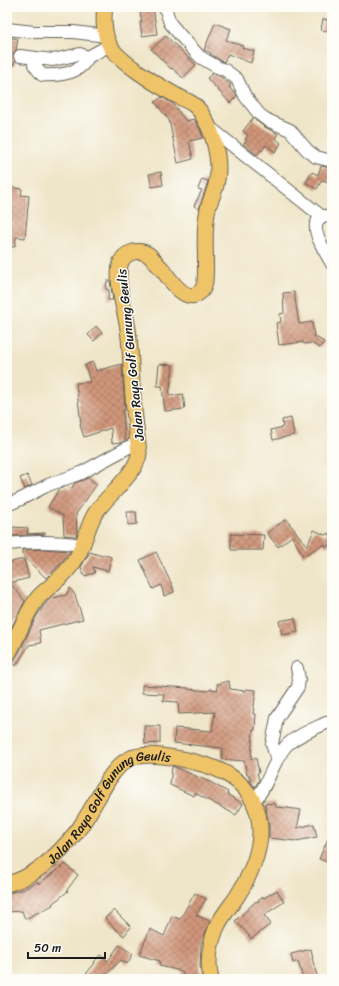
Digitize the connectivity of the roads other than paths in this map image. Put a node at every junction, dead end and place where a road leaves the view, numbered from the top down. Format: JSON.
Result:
{"nodes":[{"id":1,"x":105,"y":7,"type":"edge"},
{"id":2,"x":165,"y":7,"type":"edge"},
{"id":3,"x":7,"y":29,"type":"edge"},
{"id":4,"x":108,"y":41,"type":"junction"},
{"id":5,"x":20,"y":56,"type":"dead end"},
{"id":6,"x":65,"y":57,"type":"junction"},
{"id":7,"x":88,"y":57,"type":"junction"},
{"id":8,"x":34,"y":58,"type":"junction"},
{"id":9,"x":56,"y":76,"type":"junction"},
{"id":10,"x":208,"y":126,"type":"junction"},
{"id":11,"x":332,"y":161,"type":"edge"},
{"id":12,"x":326,"y":216,"type":"edge"},
{"id":13,"x":332,"y":264,"type":"edge"},
{"id":14,"x":138,"y":442,"type":"junction"},
{"id":15,"x":7,"y":505,"type":"edge"},
{"id":16,"x":7,"y":544,"type":"edge"},
{"id":17,"x":82,"y":545,"type":"junction"},
{"id":18,"x":7,"y":656,"type":"edge"},
{"id":19,"x":297,"y":668,"type":"dead end"},
{"id":20,"x":332,"y":720,"type":"edge"},
{"id":21,"x":277,"y":760,"type":"junction"},
{"id":22,"x":254,"y":801,"type":"junction"},
{"id":23,"x":7,"y":884,"type":"edge"},
{"id":24,"x":211,"y":979,"type":"edge"}],
"edges":[{"from":1,"to":4,"type":"main road"},
{"from":2,"to":11,"type":"street"},
{"from":3,"to":4,"type":"street"},
{"from":4,"to":7,"type":"street"},
{"from":4,"to":10,"type":"main road","name":"Jalan Raya Golf Gunung Geulis"},
{"from":5,"to":8,"type":"street"},
{"from":6,"to":7,"type":"street"},
{"from":6,"to":8,"type":"street"},
{"from":6,"to":9,"type":"street"},
{"from":7,"to":9,"type":"street"},
{"from":8,"to":9,"type":"street"},
{"from":10,"to":12,"type":"street"},
{"from":10,"to":14,"type":"main road","name":"Jalan Raya Golf Gunung Geulis"},
{"from":12,"to":13,"type":"street"},
{"from":14,"to":15,"type":"street"},
{"from":14,"to":17,"type":"main road","name":"Jalan Raya Golf Gunung Geulis"},
{"from":16,"to":17,"type":"street"},
{"from":17,"to":18,"type":"main road","name":"Jalan Raya Golf Gunung Geulis"},
{"from":19,"to":21,"type":"street"},
{"from":20,"to":21,"type":"street"},
{"from":21,"to":22,"type":"street"},
{"from":22,"to":23,"type":"main road","name":"Jalan Raya Golf Gunung Geulis"},
{"from":22,"to":24,"type":"main road","name":"Jalan Raya Golf Gunung Geulis"}]}
